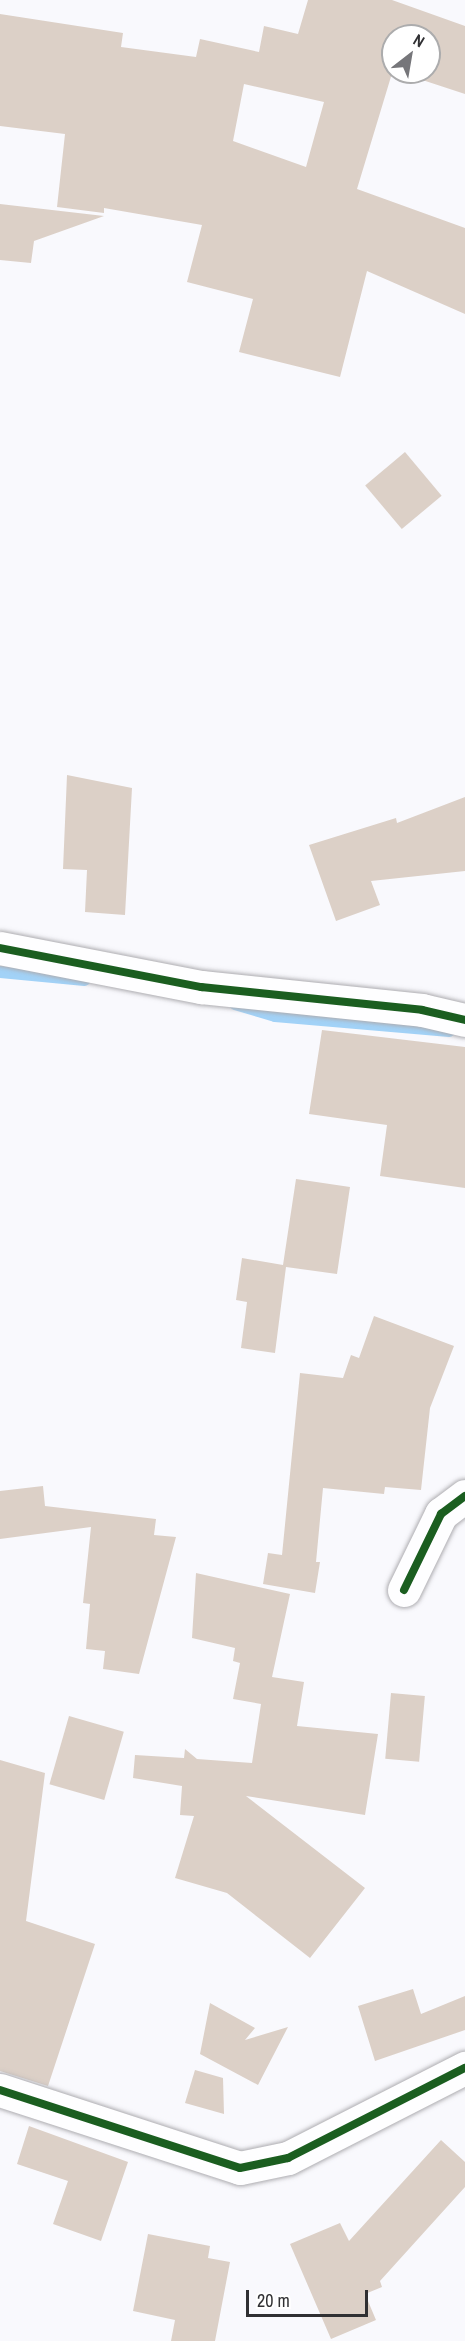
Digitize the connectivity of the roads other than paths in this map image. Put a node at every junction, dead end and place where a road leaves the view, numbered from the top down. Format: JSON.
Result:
{"nodes":[{"id":1,"x":0,"y":948,"type":"edge"},
{"id":2,"x":465,"y":1020,"type":"edge"},
{"id":3,"x":465,"y":1496,"type":"edge"},
{"id":4,"x":404,"y":1590,"type":"dead end"},
{"id":5,"x":465,"y":2068,"type":"edge"},
{"id":6,"x":0,"y":2090,"type":"edge"}],
"edges":[{"from":1,"to":2,"type":"street"},
{"from":3,"to":4,"type":"street"},
{"from":5,"to":6,"type":"street"}]}
